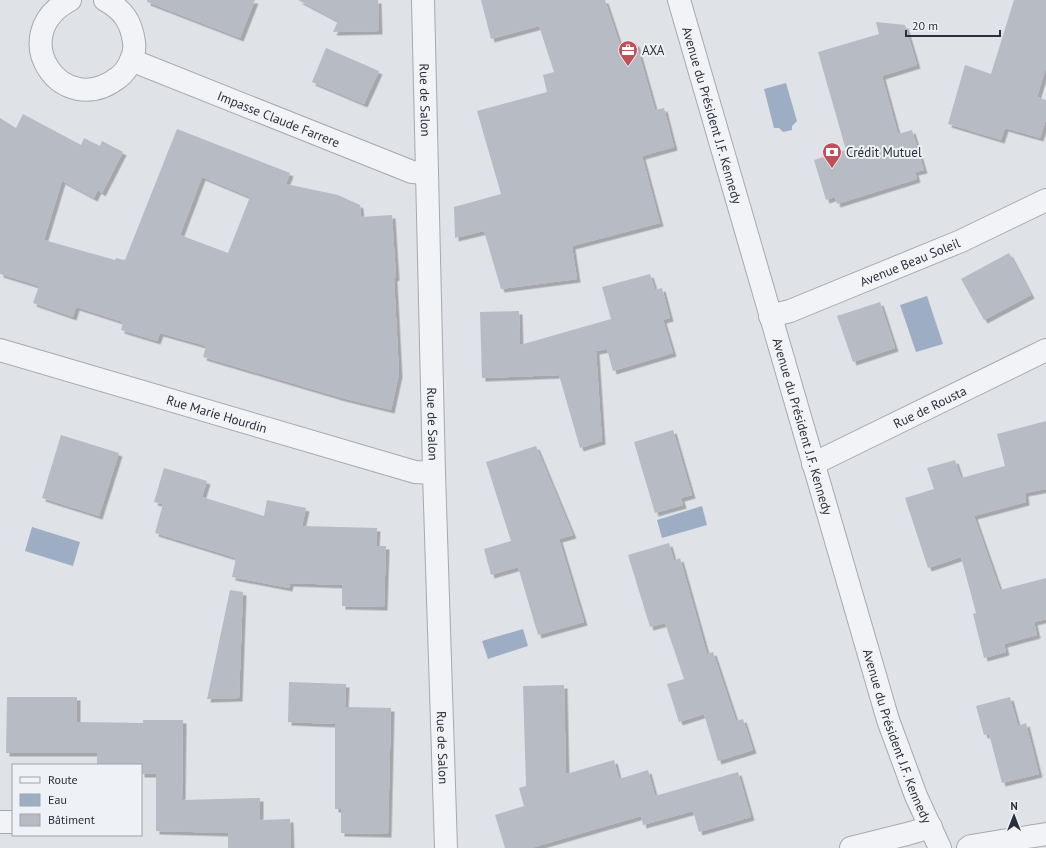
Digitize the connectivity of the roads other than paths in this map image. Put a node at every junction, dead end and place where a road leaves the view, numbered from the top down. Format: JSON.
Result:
{"nodes":[{"id":1,"x":70,"y":0,"type":"edge"},
{"id":2,"x":105,"y":0,"type":"edge"},
{"id":3,"x":423,"y":0,"type":"edge"},
{"id":4,"x":679,"y":0,"type":"edge"},
{"id":5,"x":131,"y":60,"type":"junction"},
{"id":6,"x":427,"y":173,"type":"junction"},
{"id":7,"x":1046,"y":200,"type":"edge"},
{"id":8,"x":770,"y":316,"type":"junction"},
{"id":9,"x":0,"y":350,"type":"edge"},
{"id":10,"x":1046,"y":350,"type":"edge"},
{"id":11,"x":813,"y":464,"type":"junction"},
{"id":12,"x":434,"y":473,"type":"junction"},
{"id":13,"x":0,"y":822,"type":"edge"},
{"id":14,"x":12,"y":822,"type":"edge"},
{"id":15,"x":931,"y":826,"type":"junction"},
{"id":16,"x":1046,"y":834,"type":"edge"},
{"id":17,"x":446,"y":848,"type":"edge"},
{"id":18,"x":851,"y":848,"type":"edge"},
{"id":19,"x":940,"y":848,"type":"edge"},
{"id":20,"x":968,"y":848,"type":"edge"}],
"edges":[{"from":1,"to":5,"type":"street"},
{"from":2,"to":5,"type":"street"},
{"from":3,"to":6,"type":"street","name":"Rue de Salon"},
{"from":4,"to":8,"type":"street","name":"Avenue du Président J.F. Kennedy"},
{"from":5,"to":6,"type":"street","name":"Impasse Claude Farrere"},
{"from":6,"to":12,"type":"street","name":"Rue de Salon"},
{"from":7,"to":8,"type":"street","name":"Avenue Beau Soleil"},
{"from":8,"to":11,"type":"street","name":"Avenue du Président J.F. Kennedy"},
{"from":9,"to":12,"type":"street","name":"Rue Marie Hourdin"},
{"from":10,"to":11,"type":"street","name":"Rue de Rousta"},
{"from":11,"to":15,"type":"street","name":"Avenue du Président J.F. Kennedy"},
{"from":12,"to":17,"type":"street","name":"Rue de Salon"},
{"from":13,"to":14,"type":"street"},
{"from":15,"to":18,"type":"street"},
{"from":15,"to":19,"type":"street","name":"Avenue du Président J.F. Kennedy"},
{"from":16,"to":20,"type":"street"}]}
